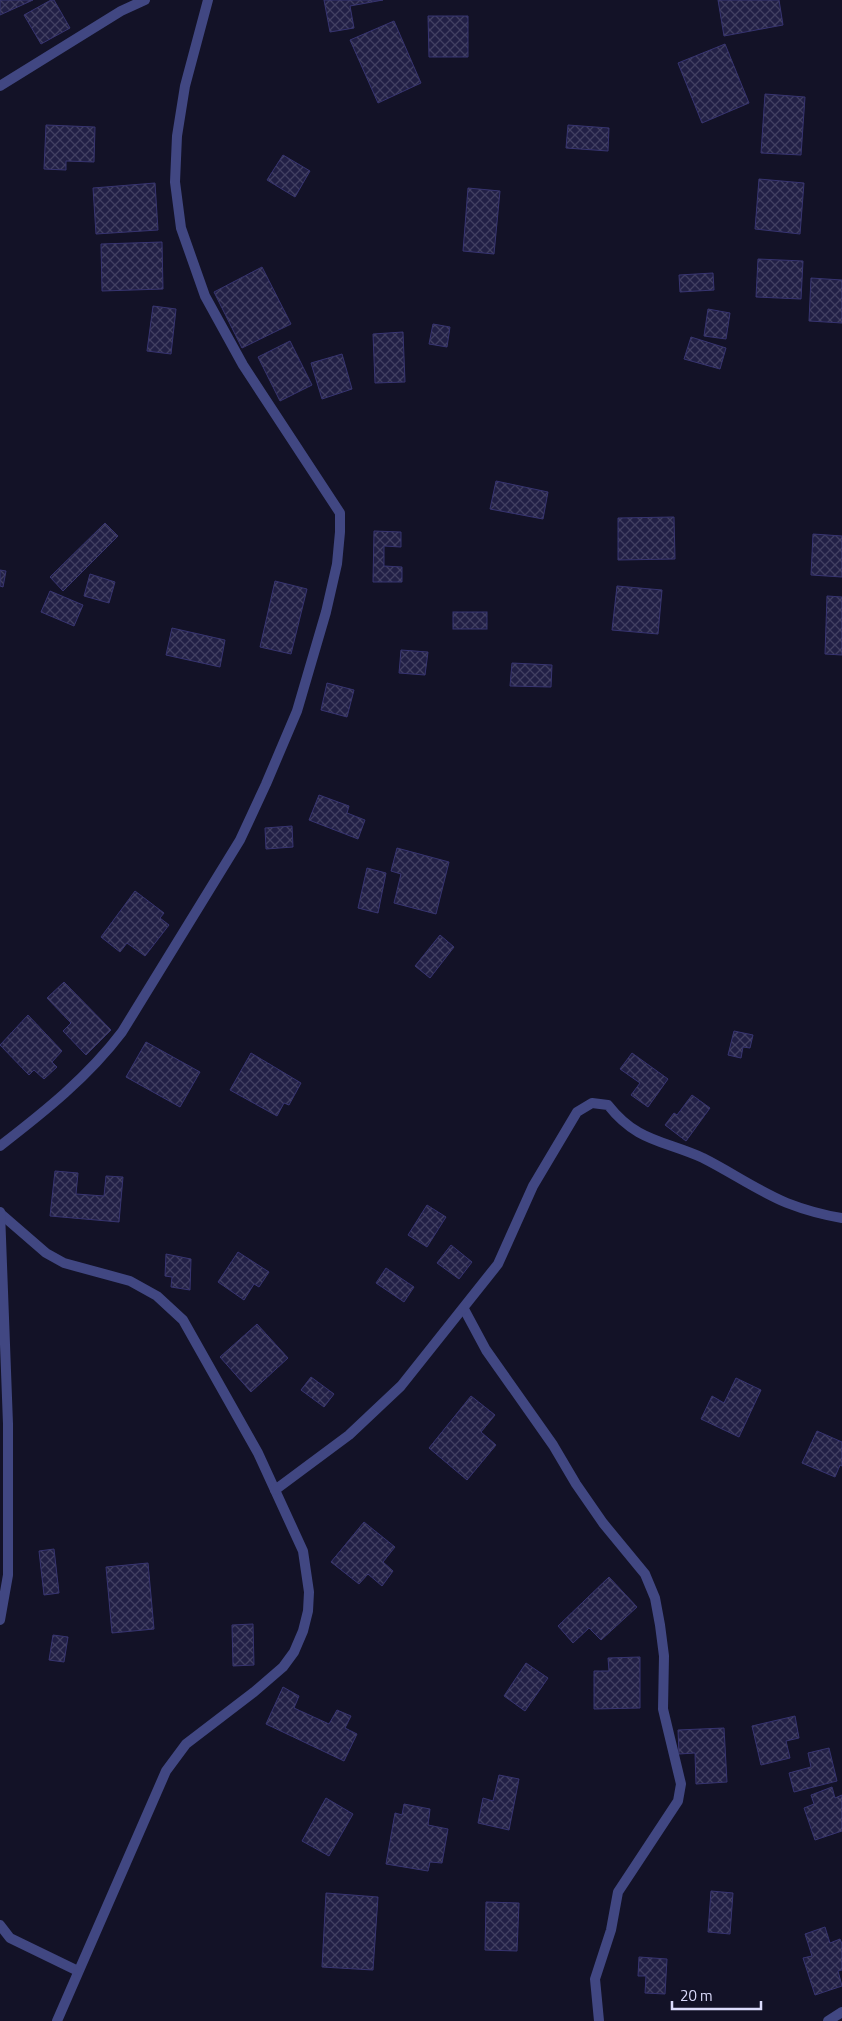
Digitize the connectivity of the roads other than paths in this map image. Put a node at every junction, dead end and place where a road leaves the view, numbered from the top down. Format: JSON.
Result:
{"nodes":[{"id":1,"x":144,"y":0,"type":"edge"},
{"id":2,"x":208,"y":0,"type":"edge"},
{"id":3,"x":0,"y":86,"type":"edge"},
{"id":4,"x":0,"y":1146,"type":"edge"},
{"id":5,"x":1,"y":1213,"type":"edge"},
{"id":6,"x":842,"y":1218,"type":"edge"},
{"id":7,"x":464,"y":1309,"type":"junction"},
{"id":8,"x":275,"y":1490,"type":"junction"},
{"id":9,"x":0,"y":1620,"type":"edge"},
{"id":10,"x":0,"y":1925,"type":"edge"},
{"id":11,"x":78,"y":1971,"type":"junction"},
{"id":12,"x":842,"y":2012,"type":"edge"},
{"id":13,"x":57,"y":2021,"type":"edge"},
{"id":14,"x":599,"y":2021,"type":"edge"},
{"id":15,"x":828,"y":2021,"type":"edge"}],
"edges":[{"from":1,"to":3,"type":"street"},
{"from":2,"to":4,"type":"street"},
{"from":5,"to":8,"type":"street"},
{"from":5,"to":9,"type":"street"},
{"from":6,"to":7,"type":"street"},
{"from":7,"to":8,"type":"street"},
{"from":7,"to":14,"type":"street"},
{"from":8,"to":11,"type":"street"},
{"from":10,"to":11,"type":"street"},
{"from":11,"to":13,"type":"street"},
{"from":12,"to":15,"type":"street"}]}
